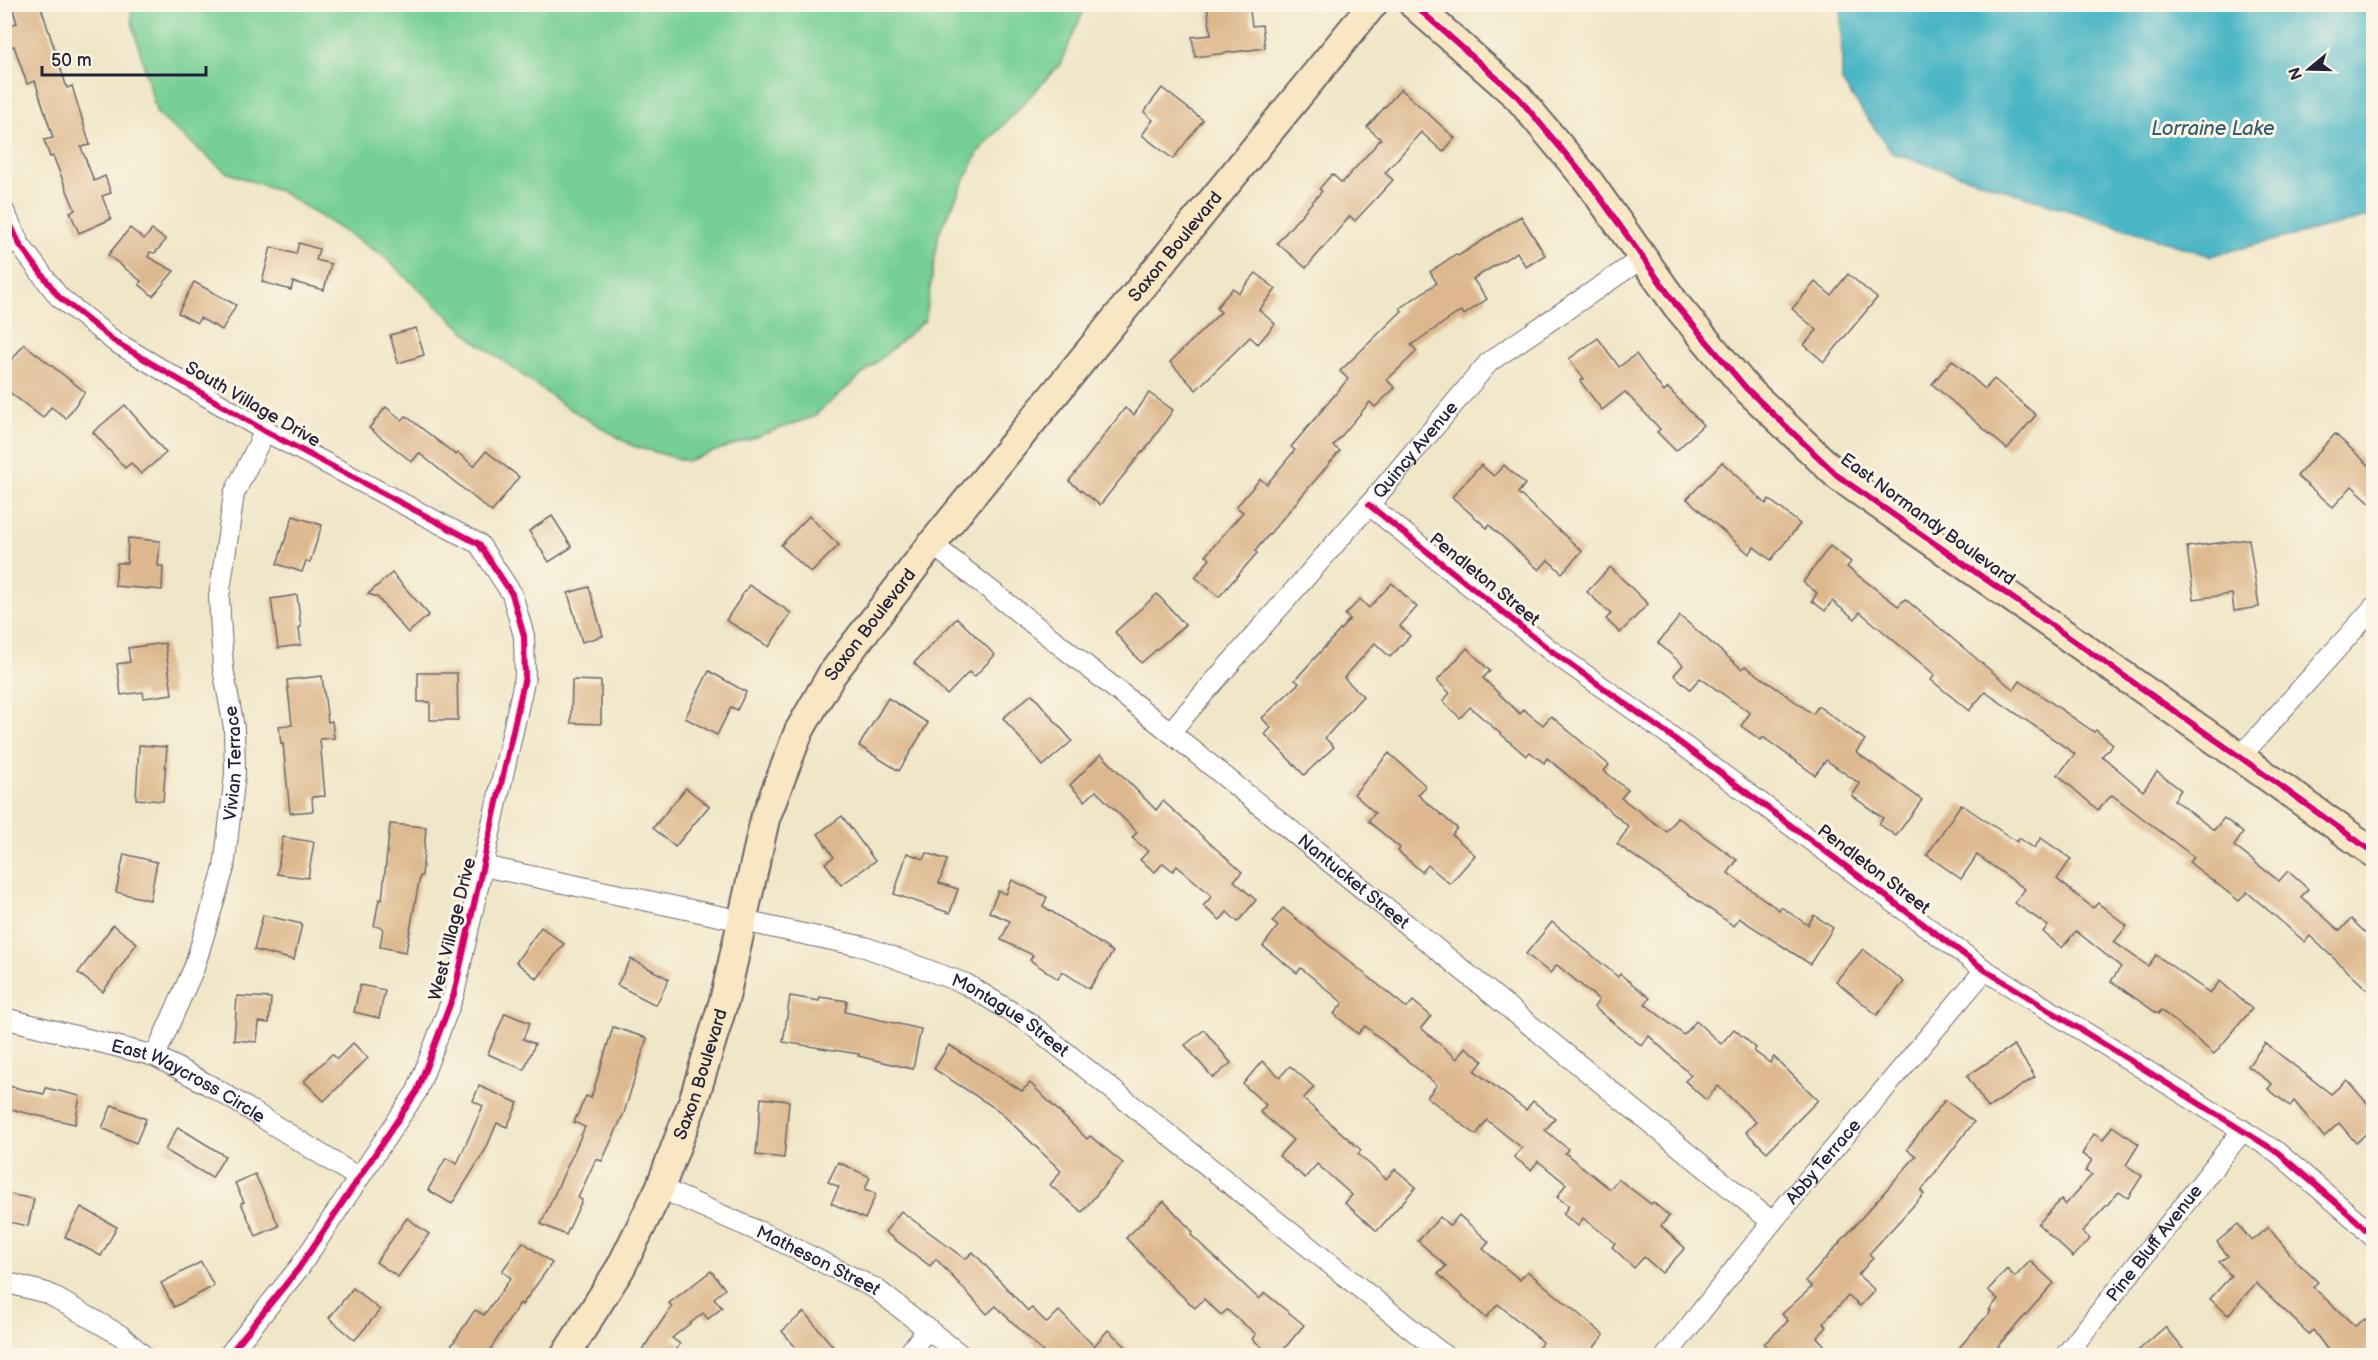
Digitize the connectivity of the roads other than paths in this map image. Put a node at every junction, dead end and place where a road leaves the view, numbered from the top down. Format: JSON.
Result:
{"nodes":[{"id":1,"x":1373,"y":4,"type":"edge"},
{"id":2,"x":1413,"y":4,"type":"edge"},
{"id":3,"x":4,"y":211,"type":"edge"},
{"id":4,"x":1644,"y":257,"type":"junction"},
{"id":5,"x":265,"y":431,"type":"junction"},
{"id":6,"x":1369,"y":505,"type":"junction"},
{"id":7,"x":932,"y":544,"type":"junction"},
{"id":8,"x":512,"y":594,"type":"joint"},
{"id":9,"x":2373,"y":607,"type":"edge"},
{"id":10,"x":1170,"y":732,"type":"junction"},
{"id":11,"x":2240,"y":757,"type":"junction"},
{"id":12,"x":2373,"y":853,"type":"edge"},
{"id":13,"x":483,"y":866,"type":"junction"},
{"id":14,"x":741,"y":921,"type":"junction"},
{"id":15,"x":1984,"y":970,"type":"junction"},
{"id":16,"x":4,"y":1018,"type":"edge"},
{"id":17,"x":155,"y":1056,"type":"junction"},
{"id":18,"x":2243,"y":1130,"type":"junction"},
{"id":19,"x":359,"y":1178,"type":"junction"},
{"id":20,"x":660,"y":1188,"type":"junction"},
{"id":21,"x":1772,"y":1222,"type":"junction"},
{"id":22,"x":2373,"y":1238,"type":"edge"},
{"id":23,"x":4,"y":1282,"type":"edge"},
{"id":24,"x":928,"y":1328,"type":"junction"},
{"id":25,"x":144,"y":1356,"type":"edge"},
{"id":26,"x":228,"y":1356,"type":"edge"},
{"id":27,"x":565,"y":1356,"type":"edge"},
{"id":28,"x":906,"y":1356,"type":"edge"},
{"id":29,"x":962,"y":1356,"type":"edge"},
{"id":30,"x":1445,"y":1356,"type":"edge"},
{"id":31,"x":1666,"y":1356,"type":"edge"},
{"id":32,"x":2065,"y":1356,"type":"edge"}],
"edges":[{"from":1,"to":7,"type":"main road","name":"Saxon Boulevard"},
{"from":2,"to":4,"type":"main road","name":"East Normandy Boulevard"},
{"from":3,"to":5,"type":"street","name":"South Village Drive"},
{"from":4,"to":6,"type":"street","name":"Quincy Avenue"},
{"from":4,"to":11,"type":"main road","name":"East Normandy Boulevard"},
{"from":5,"to":8,"type":"street","name":"South Village Drive"},
{"from":5,"to":17,"type":"street","name":"Vivian Terrace"},
{"from":6,"to":10,"type":"street","name":"Quincy Avenue"},
{"from":6,"to":15,"type":"street","name":"Pendleton Street"},
{"from":7,"to":10,"type":"street","name":"Nantucket Street"},
{"from":7,"to":14,"type":"main road","name":"Saxon Boulevard"},
{"from":8,"to":13,"type":"street","name":"West Village Drive"},
{"from":9,"to":11,"type":"street"},
{"from":10,"to":21,"type":"street","name":"Nantucket Street"},
{"from":11,"to":12,"type":"main road","name":"East Normandy Boulevard"},
{"from":13,"to":14,"type":"street","name":"Montague Street"},
{"from":13,"to":19,"type":"street","name":"West Village Drive"},
{"from":14,"to":20,"type":"main road","name":"Saxon Boulevard"},
{"from":14,"to":30,"type":"street","name":"Montague Street"},
{"from":15,"to":18,"type":"street","name":"Pendleton Street"},
{"from":15,"to":21,"type":"street","name":"Abby Terrace"},
{"from":16,"to":17,"type":"street","name":"East Waycross Circle"},
{"from":17,"to":19,"type":"street","name":"East Waycross Circle"},
{"from":18,"to":22,"type":"street","name":"Pendleton Street"},
{"from":18,"to":32,"type":"street","name":"Pine Bluff Avenue"},
{"from":19,"to":26,"type":"street","name":"West Village Drive"},
{"from":20,"to":24,"type":"street","name":"Matheson Street"},
{"from":20,"to":27,"type":"main road","name":"Saxon Boulevard"},
{"from":21,"to":31,"type":"street","name":"Abby Terrace"},
{"from":23,"to":25,"type":"street"},
{"from":24,"to":28,"type":"street"},
{"from":24,"to":29,"type":"street","name":"Matheson Street"}]}
